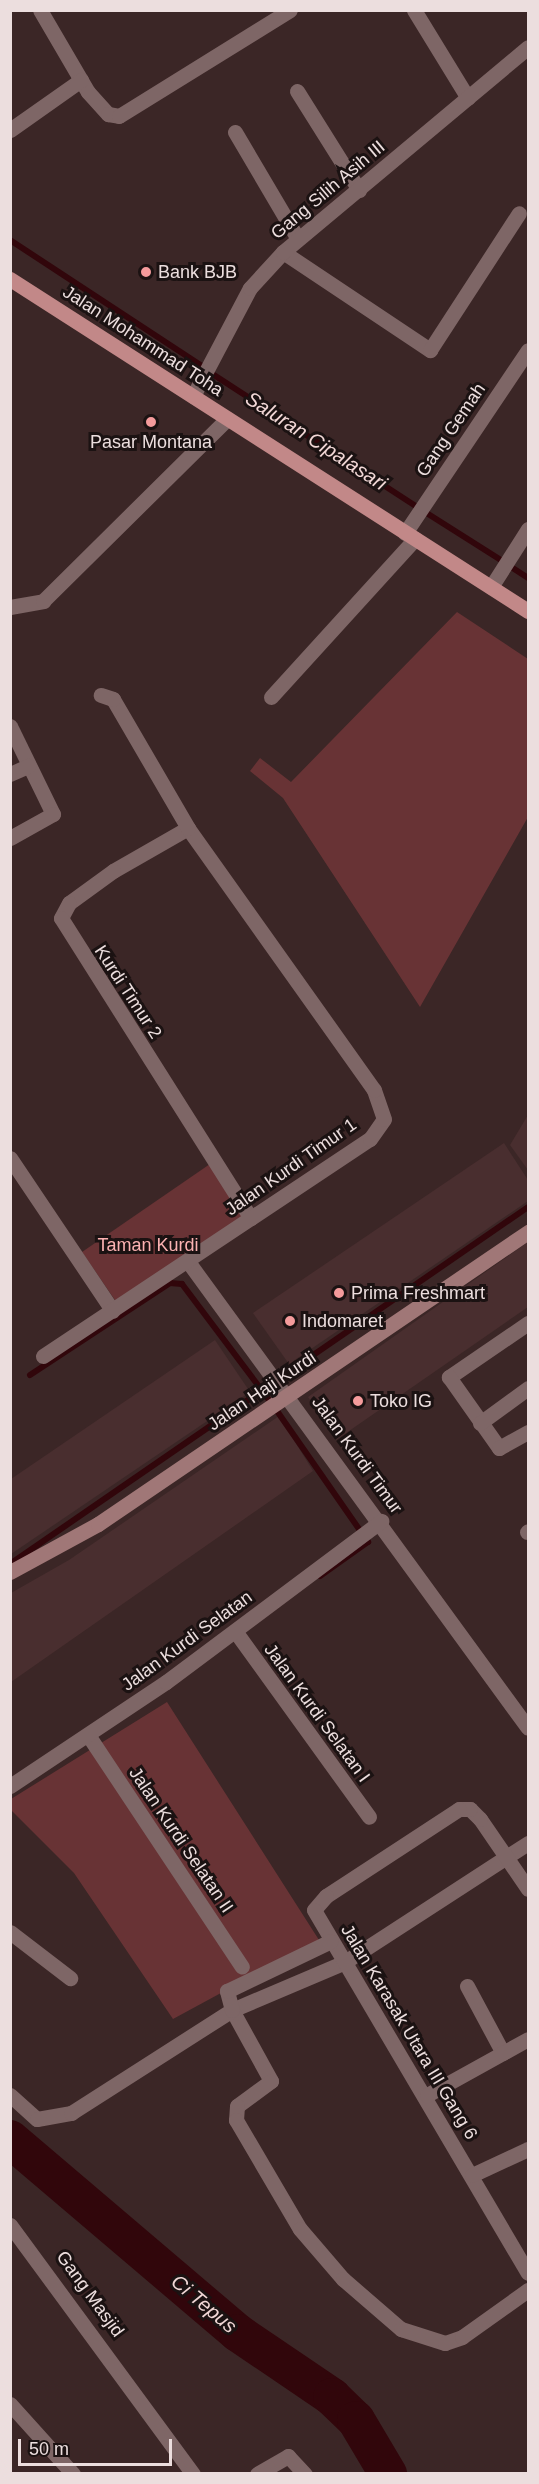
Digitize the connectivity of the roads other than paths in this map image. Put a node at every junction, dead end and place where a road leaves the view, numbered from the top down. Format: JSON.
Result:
{"nodes":[{"id":1,"x":40,"y":10,"type":"edge"},
{"id":2,"x":290,"y":10,"type":"edge"},
{"id":3,"x":414,"y":10,"type":"edge"},
{"id":4,"x":528,"y":47,"type":"edge"},
{"id":5,"x":81,"y":80,"type":"junction"},
{"id":6,"x":297,"y":91,"type":"dead end"},
{"id":7,"x":468,"y":98,"type":"junction"},
{"id":8,"x":10,"y":130,"type":"edge"},
{"id":9,"x":235,"y":132,"type":"dead end"},
{"id":10,"x":359,"y":190,"type":"junction"},
{"id":11,"x":519,"y":213,"type":"dead end"},
{"id":12,"x":298,"y":239,"type":"junction"},
{"id":13,"x":283,"y":252,"type":"junction"},
{"id":14,"x":10,"y":279,"type":"edge"},
{"id":15,"x":528,"y":350,"type":"edge"},
{"id":16,"x":193,"y":396,"type":"junction"},
{"id":17,"x":227,"y":419,"type":"junction"},
{"id":18,"x":528,"y":529,"type":"edge"},
{"id":19,"x":410,"y":536,"type":"junction"},
{"id":20,"x":491,"y":587,"type":"junction"},
{"id":21,"x":10,"y":608,"type":"edge"},
{"id":22,"x":528,"y":611,"type":"edge"},
{"id":23,"x":101,"y":695,"type":"dead end"},
{"id":24,"x":271,"y":697,"type":"dead end"},
{"id":25,"x":10,"y":726,"type":"edge"},
{"id":26,"x":28,"y":766,"type":"junction"},
{"id":27,"x":10,"y":774,"type":"edge"},
{"id":28,"x":188,"y":828,"type":"junction"},
{"id":29,"x":10,"y":838,"type":"edge"},
{"id":30,"x":10,"y":1158,"type":"edge"},
{"id":31,"x":250,"y":1218,"type":"junction"},
{"id":32,"x":528,"y":1232,"type":"edge"},
{"id":33,"x":189,"y":1263,"type":"junction"},
{"id":34,"x":113,"y":1311,"type":"junction"},
{"id":35,"x":528,"y":1323,"type":"edge"},
{"id":36,"x":43,"y":1356,"type":"dead end"},
{"id":37,"x":528,"y":1388,"type":"edge"},
{"id":38,"x":290,"y":1396,"type":"junction"},
{"id":39,"x":480,"y":1423,"type":"junction"},
{"id":40,"x":528,"y":1431,"type":"edge"},
{"id":41,"x":381,"y":1521,"type":"junction"},
{"id":42,"x":10,"y":1572,"type":"edge"},
{"id":43,"x":235,"y":1631,"type":"junction"},
{"id":44,"x":528,"y":1728,"type":"edge"},
{"id":45,"x":88,"y":1735,"type":"junction"},
{"id":46,"x":10,"y":1786,"type":"edge"},
{"id":47,"x":369,"y":1817,"type":"dead end"},
{"id":48,"x":528,"y":1843,"type":"edge"},
{"id":49,"x":508,"y":1857,"type":"junction"},
{"id":50,"x":528,"y":1889,"type":"edge"},
{"id":51,"x":10,"y":1932,"type":"edge"},
{"id":52,"x":331,"y":1941,"type":"junction"},
{"id":53,"x":345,"y":1962,"type":"junction"},
{"id":54,"x":242,"y":1966,"type":"dead end"},
{"id":55,"x":70,"y":1978,"type":"dead end"},
{"id":56,"x":467,"y":1986,"type":"dead end"},
{"id":57,"x":232,"y":2010,"type":"junction"},
{"id":58,"x":528,"y":2038,"type":"edge"},
{"id":59,"x":502,"y":2053,"type":"junction"},
{"id":60,"x":10,"y":2094,"type":"edge"},
{"id":61,"x":427,"y":2095,"type":"junction"},
{"id":62,"x":528,"y":2149,"type":"edge"},
{"id":63,"x":472,"y":2175,"type":"junction"},
{"id":64,"x":10,"y":2225,"type":"edge"},
{"id":65,"x":528,"y":2273,"type":"edge"},
{"id":66,"x":528,"y":2290,"type":"edge"},
{"id":67,"x":10,"y":2404,"type":"edge"},
{"id":68,"x":73,"y":2474,"type":"edge"},
{"id":69,"x":192,"y":2474,"type":"edge"},
{"id":70,"x":256,"y":2474,"type":"edge"},
{"id":71,"x":305,"y":2474,"type":"edge"}],
"edges":[{"from":1,"to":5,"type":"street"},
{"from":2,"to":5,"type":"street"},
{"from":3,"to":7,"type":"street"},
{"from":4,"to":7,"type":"street","name":"Gang Silih Asih III"},
{"from":5,"to":8,"type":"street"},
{"from":6,"to":10,"type":"street"},
{"from":7,"to":10,"type":"street","name":"Gang Silih Asih III"},
{"from":9,"to":12,"type":"street"},
{"from":10,"to":12,"type":"street","name":"Gang Silih Asih III"},
{"from":11,"to":13,"type":"street"},
{"from":12,"to":13,"type":"street","name":"Gang Silih Asih III"},
{"from":13,"to":16,"type":"street","name":"Gang Silih Asih III"},
{"from":14,"to":16,"type":"main road","name":"Jalan Mohammad Toha"},
{"from":15,"to":19,"type":"street","name":"Gang Gemah"},
{"from":16,"to":17,"type":"main road","name":"Jalan Mohammad Toha"},
{"from":17,"to":19,"type":"main road","name":"Jalan Mohammad Toha"},
{"from":17,"to":21,"type":"street"},
{"from":18,"to":20,"type":"street"},
{"from":19,"to":20,"type":"main road","name":"Jalan Mohammad Toha"},
{"from":19,"to":24,"type":"street","name":"Gang Gemah"},
{"from":20,"to":22,"type":"main road","name":"Jalan Mohammad Toha"},
{"from":23,"to":28,"type":"street"},
{"from":25,"to":26,"type":"street"},
{"from":26,"to":27,"type":"street"},
{"from":26,"to":29,"type":"street"},
{"from":28,"to":31,"type":"street","name":"Kurdi Timur 2"},
{"from":28,"to":31,"type":"street","name":"Jalan Kurdi Timur 1"},
{"from":30,"to":34,"type":"street"},
{"from":31,"to":33,"type":"street","name":"Jalan Kurdi Timur 1"},
{"from":32,"to":38,"type":"street","name":"Jalan Haji Kurdi"},
{"from":33,"to":34,"type":"street","name":"Jalan Kurdi Timur 1"},
{"from":33,"to":38,"type":"street","name":"Jalan Kurdi Timur"},
{"from":34,"to":36,"type":"street","name":"Jalan Kurdi Timur 1"},
{"from":35,"to":39,"type":"street"},
{"from":37,"to":39,"type":"street"},
{"from":38,"to":41,"type":"street","name":"Jalan Kurdi Timur"},
{"from":38,"to":42,"type":"street","name":"Jalan Haji Kurdi"},
{"from":39,"to":40,"type":"street"},
{"from":41,"to":43,"type":"street","name":"Jalan Kurdi Selatan"},
{"from":41,"to":44,"type":"street","name":"Jalan Kurdi Timur"},
{"from":43,"to":45,"type":"street","name":"Jalan Kurdi Selatan"},
{"from":43,"to":47,"type":"street","name":"Jalan Kurdi Selatan I"},
{"from":45,"to":46,"type":"street","name":"Jalan Kurdi Selatan"},
{"from":45,"to":54,"type":"street","name":"Jalan Kurdi Selatan II"},
{"from":48,"to":49,"type":"street"},
{"from":49,"to":50,"type":"street"},
{"from":49,"to":52,"type":"street","name":"Jalan Karasak Utara III Gang 6"},
{"from":49,"to":53,"type":"street"},
{"from":51,"to":55,"type":"street"},
{"from":52,"to":53,"type":"street","name":"Jalan Karasak Utara III Gang 6"},
{"from":52,"to":57,"type":"street"},
{"from":53,"to":57,"type":"street"},
{"from":53,"to":61,"type":"street","name":"Jalan Karasak Utara III Gang 6"},
{"from":56,"to":59,"type":"street"},
{"from":57,"to":60,"type":"street"},
{"from":57,"to":66,"type":"street"},
{"from":58,"to":59,"type":"street"},
{"from":59,"to":61,"type":"street"},
{"from":61,"to":63,"type":"street","name":"Jalan Karasak Utara III Gang 6"},
{"from":62,"to":63,"type":"street"},
{"from":63,"to":65,"type":"street","name":"Jalan Karasak Utara III Gang 6"},
{"from":64,"to":69,"type":"street","name":"Gang Masjid"},
{"from":67,"to":68,"type":"street"},
{"from":70,"to":71,"type":"street"}]}
